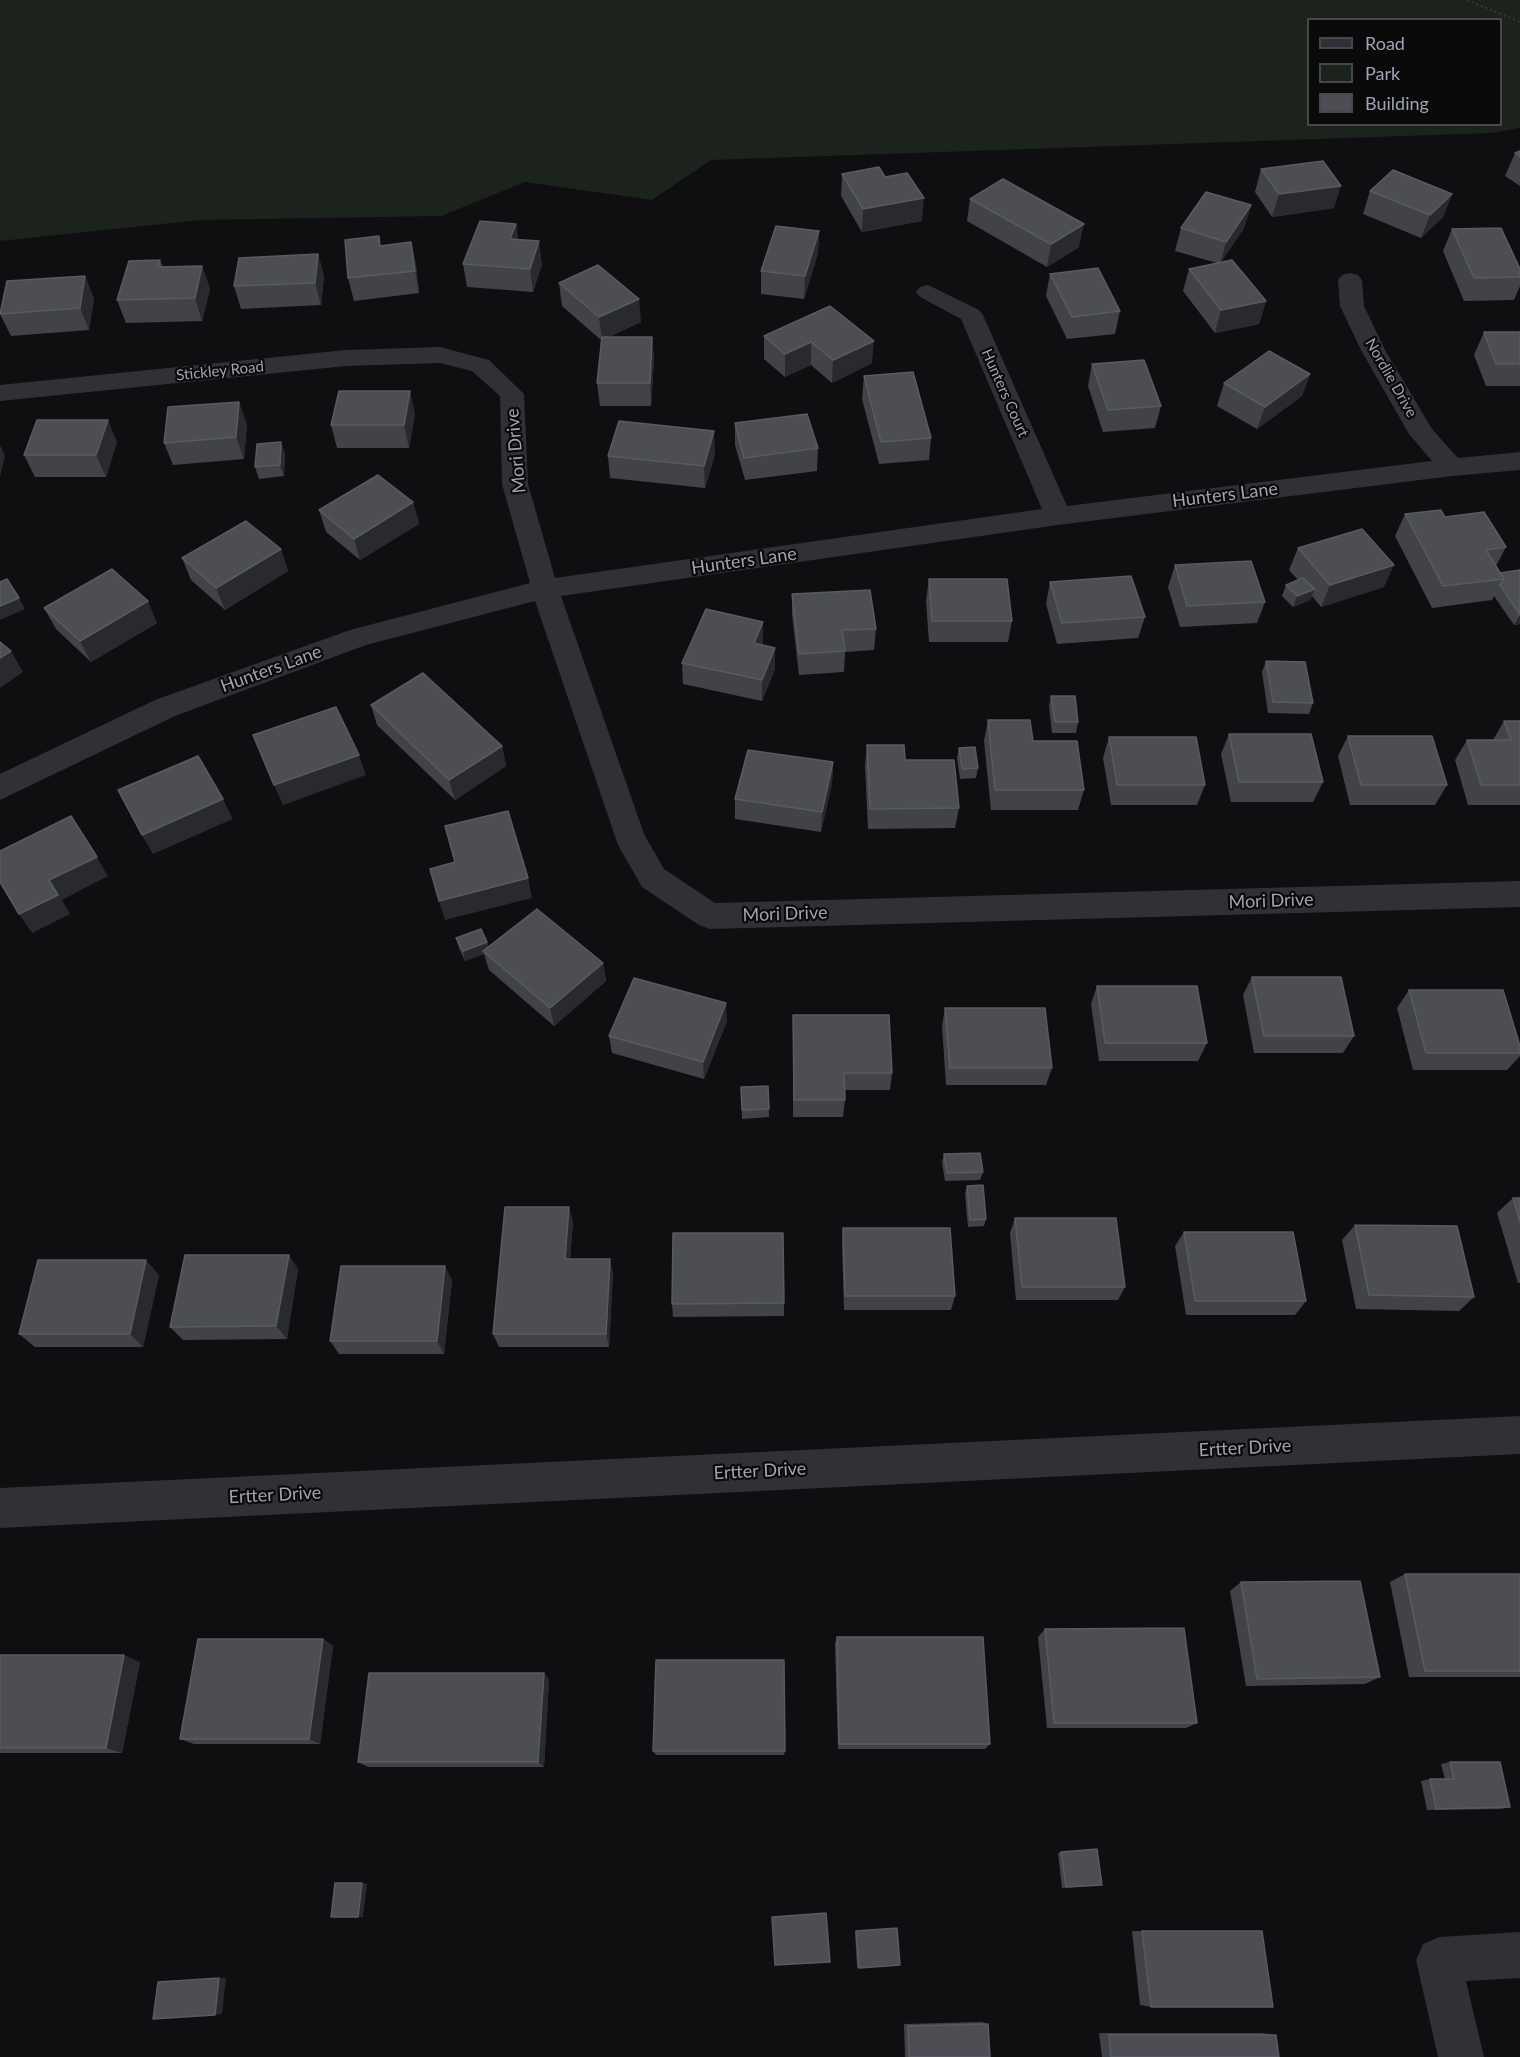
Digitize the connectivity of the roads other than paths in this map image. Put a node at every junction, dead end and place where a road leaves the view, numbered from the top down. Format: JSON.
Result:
{"nodes":[{"id":1,"x":1350,"y":280,"type":"dead end"},
{"id":2,"x":928,"y":292,"type":"dead end"},
{"id":3,"x":440,"y":355,"type":"joint"},
{"id":4,"x":0,"y":393,"type":"edge"},
{"id":5,"x":1520,"y":461,"type":"edge"},
{"id":6,"x":1452,"y":467,"type":"junction"},
{"id":7,"x":1058,"y":516,"type":"junction"},
{"id":8,"x":545,"y":589,"type":"junction"},
{"id":9,"x":0,"y":788,"type":"edge"},
{"id":10,"x":1520,"y":894,"type":"edge"},
{"id":11,"x":1520,"y":1435,"type":"edge"},
{"id":12,"x":0,"y":1508,"type":"edge"},
{"id":13,"x":1520,"y":1955,"type":"edge"},
{"id":14,"x":1461,"y":2057,"type":"edge"}],
"edges":[{"from":1,"to":6,"type":"street","name":"Nordlie Drive"},
{"from":2,"to":7,"type":"street","name":"Hunters Court"},
{"from":3,"to":4,"type":"street","name":"Stickley Road"},
{"from":3,"to":8,"type":"street","name":"Mori Drive"},
{"from":5,"to":6,"type":"street","name":"Hunters Lane"},
{"from":6,"to":7,"type":"street","name":"Hunters Lane"},
{"from":7,"to":8,"type":"street","name":"Hunters Lane"},
{"from":8,"to":9,"type":"street","name":"Hunters Lane"},
{"from":8,"to":10,"type":"street","name":"Mori Drive"},
{"from":11,"to":12,"type":"street","name":"Ertter Drive"},
{"from":13,"to":14,"type":"street"}]}
